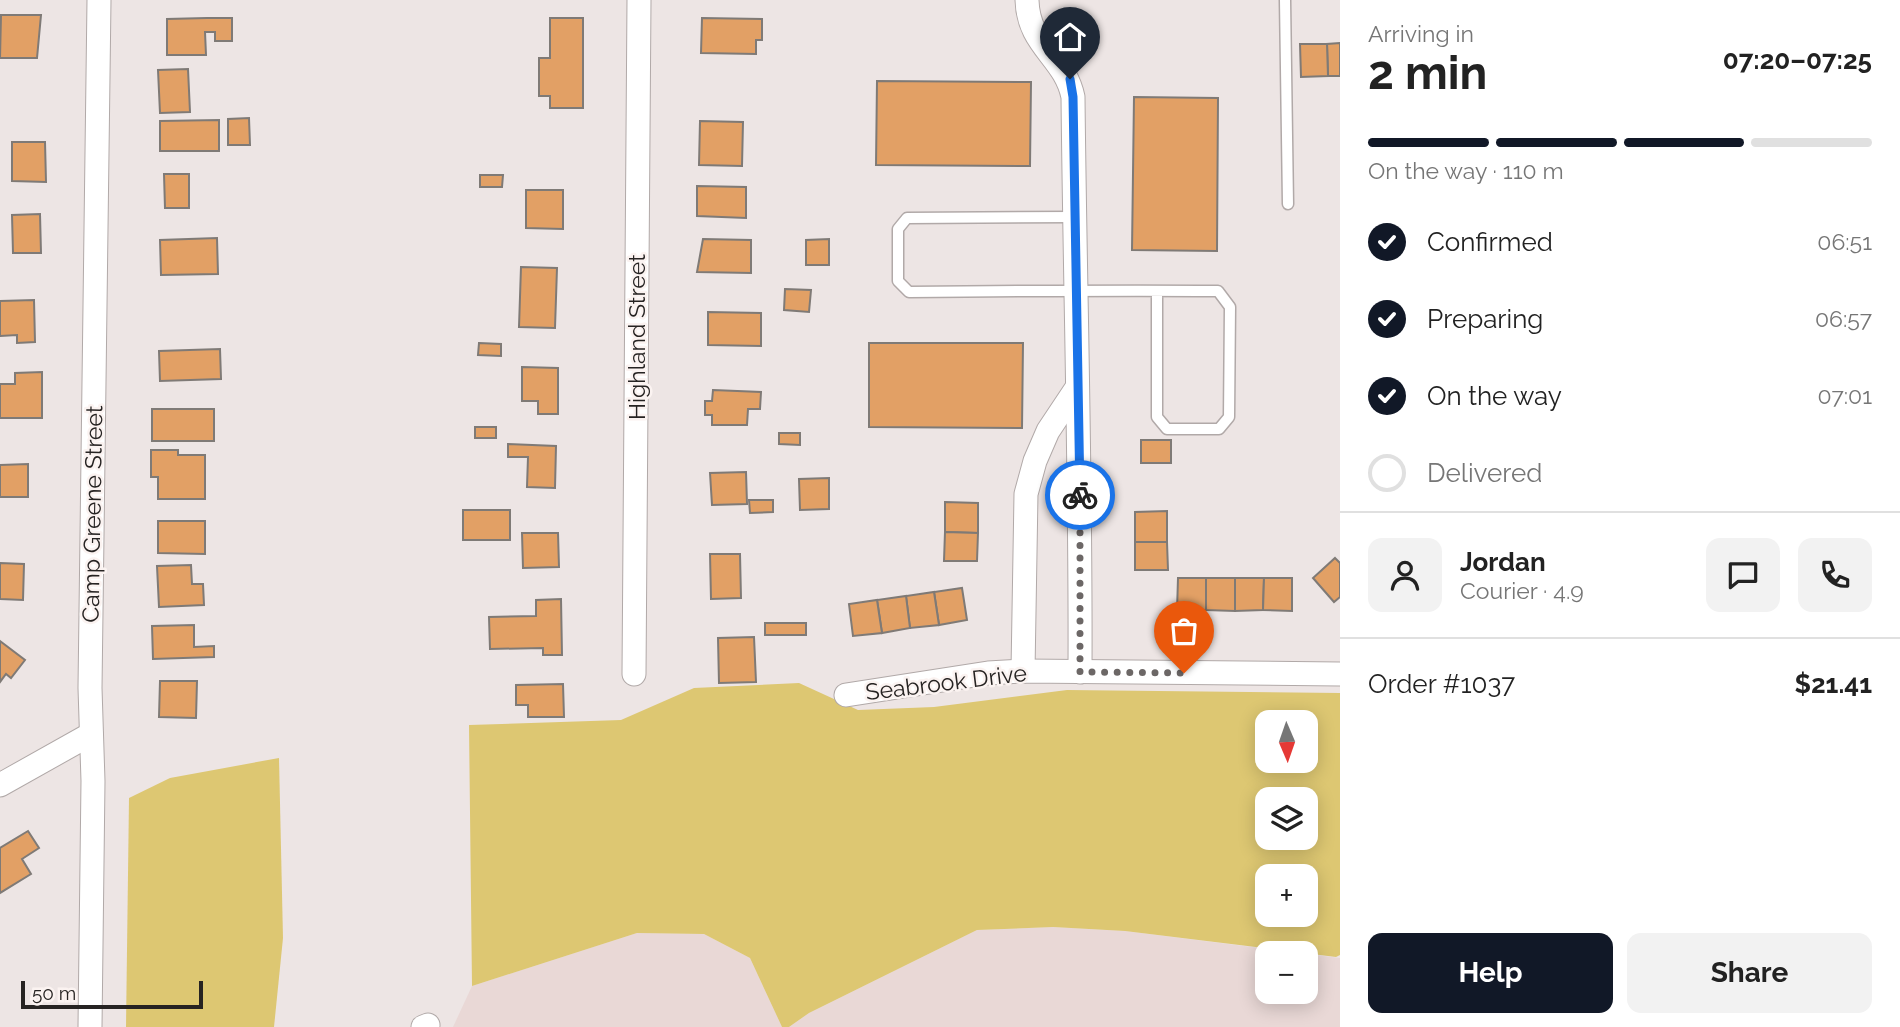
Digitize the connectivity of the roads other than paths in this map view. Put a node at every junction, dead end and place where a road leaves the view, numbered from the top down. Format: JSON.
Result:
{"nodes":[{"id":1,"x":99,"y":0,"type":"edge"},
{"id":2,"x":639,"y":0,"type":"edge"},
{"id":3,"x":1027,"y":0,"type":"edge"},
{"id":4,"x":1285,"y":0,"type":"edge"},
{"id":5,"x":1288,"y":204,"type":"dead end"},
{"id":6,"x":1074,"y":217,"type":"junction"},
{"id":7,"x":1076,"y":290,"type":"junction"},
{"id":8,"x":1157,"y":291,"type":"junction"},
{"id":9,"x":1076,"y":387,"type":"junction"},
{"id":10,"x":1023,"y":671,"type":"junction"},
{"id":11,"x":1080,"y":672,"type":"junction"},
{"id":12,"x":634,"y":674,"type":"dead end"},
{"id":13,"x":1340,"y":674,"type":"edge"},
{"id":14,"x":846,"y":695,"type":"dead end"},
{"id":15,"x":91,"y":734,"type":"junction"},
{"id":16,"x":0,"y":785,"type":"edge"},
{"id":17,"x":90,"y":1027,"type":"edge"}],
"edges":[{"from":1,"to":15,"type":"street","name":"Camp Greene Street"},
{"from":2,"to":12,"type":"street","name":"Highland Street"},
{"from":3,"to":6,"type":"street"},
{"from":4,"to":5,"type":"lane"},
{"from":6,"to":7,"type":"street"},
{"from":6,"to":7,"type":"lane"},
{"from":7,"to":8,"type":"lane"},
{"from":7,"to":9,"type":"street"},
{"from":8,"to":8,"type":"lane"},
{"from":9,"to":10,"type":"street"},
{"from":9,"to":11,"type":"street"},
{"from":10,"to":11,"type":"street","name":"Seabrook Drive"},
{"from":10,"to":14,"type":"street","name":"Seabrook Drive"},
{"from":11,"to":13,"type":"street","name":"Seabrook Drive"},
{"from":15,"to":16,"type":"street"},
{"from":15,"to":17,"type":"street","name":"Camp Greene Street"}]}
